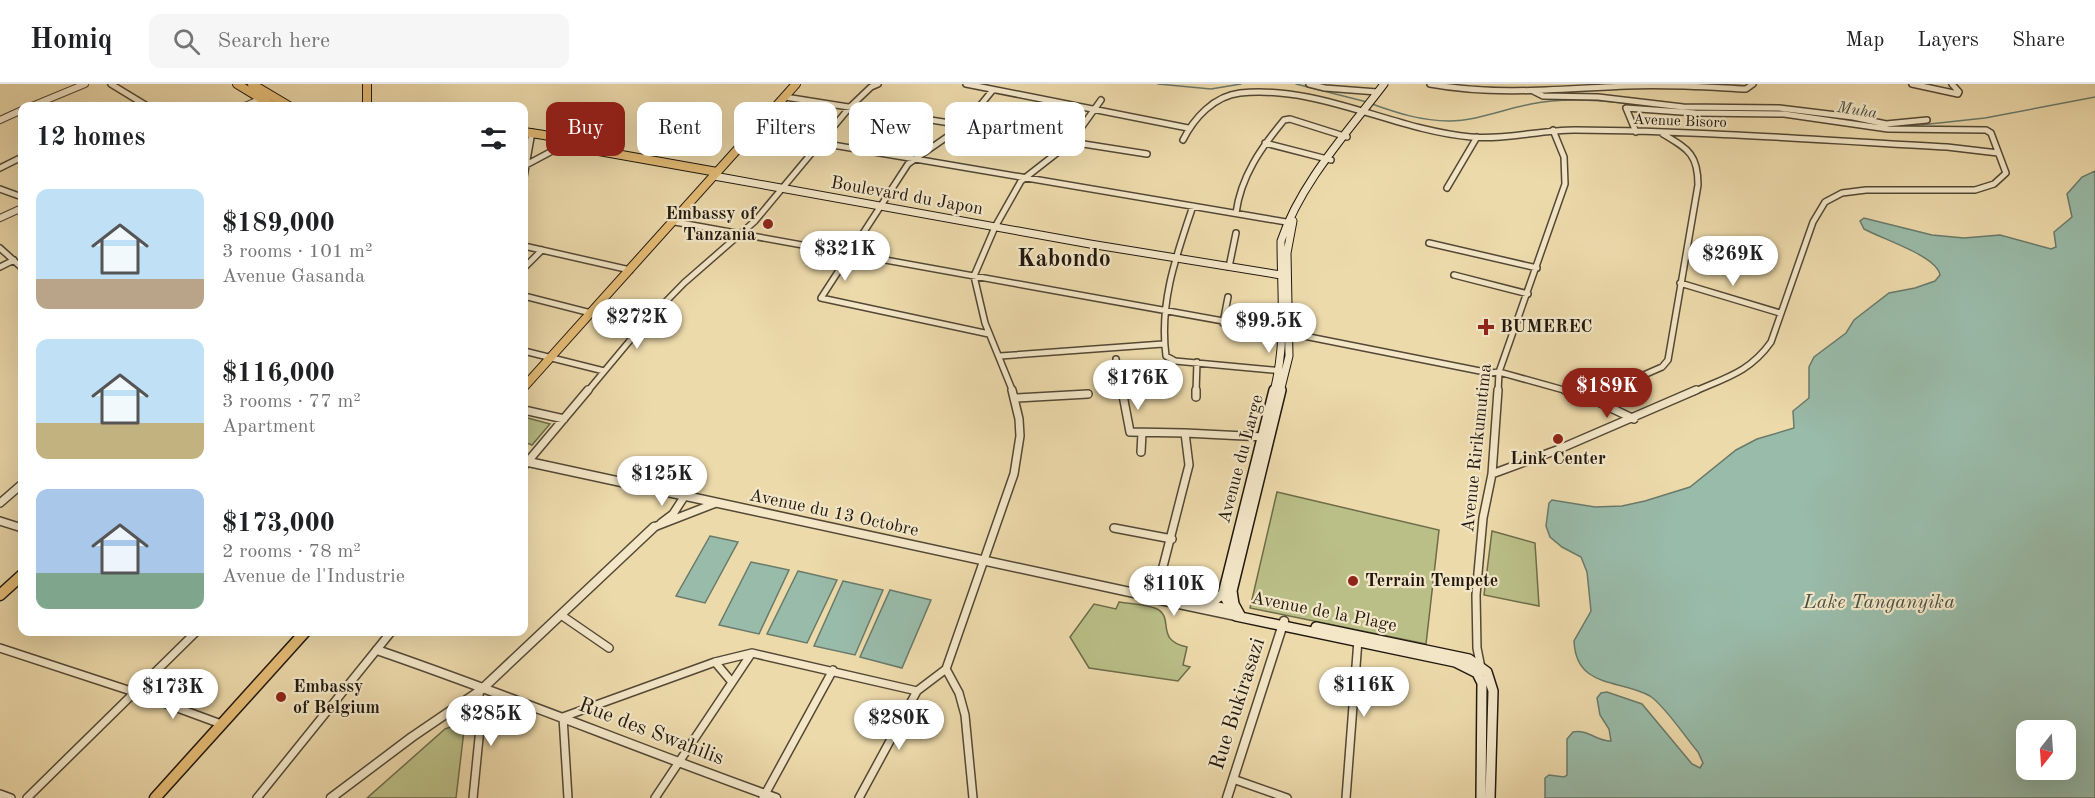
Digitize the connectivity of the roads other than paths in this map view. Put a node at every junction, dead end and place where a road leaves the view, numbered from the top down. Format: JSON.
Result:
{"nodes":[{"id":1,"x":85,"y":84,"type":"edge"},
{"id":2,"x":111,"y":84,"type":"edge"},
{"id":3,"x":237,"y":84,"type":"edge"},
{"id":4,"x":252,"y":84,"type":"edge"},
{"id":5,"x":367,"y":84,"type":"edge"},
{"id":6,"x":796,"y":84,"type":"edge"},
{"id":7,"x":878,"y":84,"type":"edge"},
{"id":8,"x":966,"y":84,"type":"edge"},
{"id":9,"x":1309,"y":84,"type":"edge"},
{"id":10,"x":1385,"y":84,"type":"edge"},
{"id":11,"x":1430,"y":84,"type":"edge"},
{"id":12,"x":1535,"y":84,"type":"edge"},
{"id":13,"x":1654,"y":84,"type":"edge"},
{"id":14,"x":1753,"y":84,"type":"edge"},
{"id":15,"x":1912,"y":84,"type":"edge"},
{"id":16,"x":1953,"y":84,"type":"edge"},
{"id":17,"x":992,"y":91,"type":"junction"},
{"id":18,"x":1533,"y":91,"type":"junction"},
{"id":19,"x":1377,"y":92,"type":"junction"},
{"id":20,"x":270,"y":95,"type":"junction"},
{"id":21,"x":785,"y":97,"type":"junction"},
{"id":22,"x":261,"y":99,"type":"junction"},
{"id":23,"x":1101,"y":100,"type":"dead end"},
{"id":24,"x":42,"y":102,"type":"edge"},
{"id":25,"x":140,"y":102,"type":"edge"},
{"id":26,"x":254,"y":102,"type":"edge"},
{"id":27,"x":266,"y":102,"type":"edge"},
{"id":28,"x":282,"y":102,"type":"edge"},
{"id":29,"x":367,"y":102,"type":"edge"},
{"id":30,"x":856,"y":102,"type":"edge"},
{"id":31,"x":983,"y":102,"type":"edge"},
{"id":32,"x":1369,"y":106,"type":"junction"},
{"id":33,"x":849,"y":107,"type":"edge"},
{"id":34,"x":849,"y":108,"type":"edge"},
{"id":35,"x":1094,"y":110,"type":"junction"},
{"id":36,"x":18,"y":112,"type":"edge"},
{"id":37,"x":0,"y":120,"type":"edge"},
{"id":38,"x":1927,"y":120,"type":"dead end"},
{"id":39,"x":837,"y":123,"type":"edge"},
{"id":40,"x":1085,"y":123,"type":"edge"},
{"id":41,"x":1188,"y":128,"type":"junction"},
{"id":42,"x":1553,"y":130,"type":"junction"},
{"id":43,"x":1636,"y":132,"type":"junction"},
{"id":44,"x":1662,"y":133,"type":"junction"},
{"id":45,"x":528,"y":134,"type":"edge"},
{"id":46,"x":1345,"y":137,"type":"junction"},
{"id":47,"x":1477,"y":137,"type":"junction"},
{"id":48,"x":546,"y":138,"type":"edge"},
{"id":49,"x":945,"y":138,"type":"edge"},
{"id":50,"x":1183,"y":140,"type":"dead end"},
{"id":51,"x":1265,"y":143,"type":"junction"},
{"id":52,"x":1085,"y":144,"type":"edge"},
{"id":53,"x":837,"y":146,"type":"edge"},
{"id":54,"x":1998,"y":153,"type":"junction"},
{"id":55,"x":546,"y":154,"type":"edge"},
{"id":56,"x":1147,"y":154,"type":"dead end"},
{"id":57,"x":619,"y":156,"type":"edge"},
{"id":58,"x":810,"y":156,"type":"edge"},
{"id":59,"x":1053,"y":156,"type":"edge"},
{"id":60,"x":915,"y":158,"type":"junction"},
{"id":61,"x":18,"y":159,"type":"edge"},
{"id":62,"x":1329,"y":160,"type":"junction"},
{"id":63,"x":528,"y":164,"type":"edge"},
{"id":64,"x":0,"y":168,"type":"edge"},
{"id":65,"x":716,"y":174,"type":"junction"},
{"id":66,"x":1025,"y":177,"type":"junction"},
{"id":67,"x":785,"y":187,"type":"junction"},
{"id":68,"x":1447,"y":188,"type":"dead end"},
{"id":69,"x":0,"y":189,"type":"edge"},
{"id":70,"x":18,"y":195,"type":"edge"},
{"id":71,"x":883,"y":204,"type":"junction"},
{"id":72,"x":1193,"y":206,"type":"junction"},
{"id":73,"x":18,"y":210,"type":"edge"},
{"id":74,"x":1236,"y":213,"type":"junction"},
{"id":75,"x":0,"y":218,"type":"edge"},
{"id":76,"x":675,"y":222,"type":"junction"},
{"id":77,"x":1290,"y":223,"type":"junction"},
{"id":78,"x":996,"y":225,"type":"junction"},
{"id":79,"x":1236,"y":233,"type":"dead end"},
{"id":80,"x":742,"y":234,"type":"junction"},
{"id":81,"x":1429,"y":243,"type":"dead end"},
{"id":82,"x":528,"y":247,"type":"edge"},
{"id":83,"x":0,"y":248,"type":"edge"},
{"id":84,"x":542,"y":250,"type":"junction"},
{"id":85,"x":849,"y":254,"type":"junction"},
{"id":86,"x":1176,"y":256,"type":"junction"},
{"id":87,"x":14,"y":260,"type":"junction"},
{"id":88,"x":18,"y":264,"type":"edge"},
{"id":89,"x":528,"y":264,"type":"edge"},
{"id":90,"x":1229,"y":265,"type":"junction"},
{"id":91,"x":0,"y":267,"type":"edge"},
{"id":92,"x":1537,"y":268,"type":"junction"},
{"id":93,"x":630,"y":270,"type":"junction"},
{"id":94,"x":1284,"y":273,"type":"junction"},
{"id":95,"x":1454,"y":275,"type":"dead end"},
{"id":96,"x":974,"y":276,"type":"junction"},
{"id":97,"x":1680,"y":283,"type":"junction"},
{"id":98,"x":1528,"y":294,"type":"junction"},
{"id":99,"x":528,"y":297,"type":"edge"},
{"id":100,"x":1228,"y":297,"type":"dead end"},
{"id":101,"x":591,"y":312,"type":"junction"},
{"id":102,"x":1164,"y":312,"type":"junction"},
{"id":103,"x":1780,"y":313,"type":"junction"},
{"id":104,"x":1223,"y":323,"type":"junction"},
{"id":105,"x":642,"y":326,"type":"junction"},
{"id":106,"x":1287,"y":333,"type":"junction"},
{"id":107,"x":989,"y":334,"type":"junction"},
{"id":108,"x":1163,"y":344,"type":"junction"},
{"id":109,"x":528,"y":352,"type":"edge"},
{"id":110,"x":1000,"y":356,"type":"junction"},
{"id":111,"x":549,"y":357,"type":"junction"},
{"id":112,"x":1116,"y":359,"type":"dead end"},
{"id":113,"x":1197,"y":362,"type":"junction"},
{"id":114,"x":604,"y":371,"type":"junction"},
{"id":115,"x":1283,"y":371,"type":"junction"},
{"id":116,"x":1498,"y":372,"type":"junction"},
{"id":117,"x":528,"y":382,"type":"edge"},
{"id":118,"x":1089,"y":394,"type":"dead end"},
{"id":119,"x":1017,"y":398,"type":"junction"},
{"id":120,"x":1196,"y":398,"type":"dead end"},
{"id":121,"x":1590,"y":398,"type":"junction"},
{"id":122,"x":528,"y":411,"type":"edge"},
{"id":123,"x":564,"y":419,"type":"junction"},
{"id":124,"x":1634,"y":419,"type":"junction"},
{"id":125,"x":1142,"y":433,"type":"junction"},
{"id":126,"x":1185,"y":433,"type":"junction"},
{"id":127,"x":1266,"y":437,"type":"junction"},
{"id":128,"x":1141,"y":452,"type":"dead end"},
{"id":129,"x":528,"y":460,"type":"edge"},
{"id":130,"x":528,"y":464,"type":"edge"},
{"id":131,"x":1492,"y":474,"type":"junction"},
{"id":132,"x":18,"y":488,"type":"edge"},
{"id":133,"x":684,"y":497,"type":"junction"},
{"id":134,"x":716,"y":503,"type":"junction"},
{"id":135,"x":0,"y":504,"type":"edge"},
{"id":136,"x":0,"y":520,"type":"edge"},
{"id":137,"x":18,"y":527,"type":"edge"},
{"id":138,"x":654,"y":527,"type":"junction"},
{"id":139,"x":1114,"y":528,"type":"dead end"},
{"id":140,"x":1172,"y":539,"type":"junction"},
{"id":141,"x":984,"y":560,"type":"junction"},
{"id":142,"x":1233,"y":565,"type":"junction"},
{"id":143,"x":18,"y":579,"type":"edge"},
{"id":144,"x":18,"y":587,"type":"edge"},
{"id":145,"x":1139,"y":594,"type":"joint"},
{"id":146,"x":1223,"y":594,"type":"junction"},
{"id":147,"x":0,"y":596,"type":"edge"},
{"id":148,"x":1156,"y":596,"type":"junction"},
{"id":149,"x":0,"y":603,"type":"edge"},
{"id":150,"x":1199,"y":603,"type":"junction"},
{"id":151,"x":1236,"y":614,"type":"junction"},
{"id":152,"x":561,"y":615,"type":"junction"},
{"id":153,"x":1283,"y":623,"type":"junction"},
{"id":154,"x":192,"y":636,"type":"edge"},
{"id":155,"x":301,"y":636,"type":"edge"},
{"id":156,"x":388,"y":636,"type":"edge"},
{"id":157,"x":1359,"y":639,"type":"junction"},
{"id":158,"x":0,"y":648,"type":"edge"},
{"id":159,"x":609,"y":648,"type":"dead end"},
{"id":160,"x":377,"y":650,"type":"junction"},
{"id":161,"x":752,"y":653,"type":"junction"},
{"id":162,"x":715,"y":662,"type":"junction"},
{"id":163,"x":946,"y":669,"type":"junction"},
{"id":164,"x":833,"y":670,"type":"junction"},
{"id":165,"x":1479,"y":670,"type":"junction"},
{"id":166,"x":731,"y":681,"type":"junction"},
{"id":167,"x":482,"y":690,"type":"junction"},
{"id":168,"x":917,"y":691,"type":"junction"},
{"id":169,"x":134,"y":692,"type":"junction"},
{"id":170,"x":563,"y":717,"type":"junction"},
{"id":171,"x":221,"y":724,"type":"junction"},
{"id":172,"x":678,"y":764,"type":"junction"},
{"id":173,"x":1233,"y":779,"type":"junction"},
{"id":174,"x":0,"y":794,"type":"edge"},
{"id":175,"x":764,"y":796,"type":"edge"},
{"id":176,"x":11,"y":798,"type":"edge"},
{"id":177,"x":27,"y":798,"type":"edge"},
{"id":178,"x":155,"y":798,"type":"edge"},
{"id":179,"x":257,"y":798,"type":"edge"},
{"id":180,"x":331,"y":798,"type":"edge"},
{"id":181,"x":473,"y":798,"type":"edge"},
{"id":182,"x":568,"y":798,"type":"edge"},
{"id":183,"x":655,"y":798,"type":"edge"},
{"id":184,"x":776,"y":798,"type":"edge"},
{"id":185,"x":859,"y":798,"type":"edge"},
{"id":186,"x":973,"y":798,"type":"edge"},
{"id":187,"x":1227,"y":798,"type":"edge"},
{"id":188,"x":1287,"y":798,"type":"edge"},
{"id":189,"x":1346,"y":798,"type":"edge"},
{"id":190,"x":1481,"y":798,"type":"edge"},
{"id":191,"x":1490,"y":798,"type":"edge"}],
"edges":[{"from":1,"to":24,"type":"street"},
{"from":2,"to":25,"type":"street"},
{"from":3,"to":22,"type":"main road"},
{"from":4,"to":20,"type":"main road"},
{"from":5,"to":29,"type":"main road"},
{"from":6,"to":21,"type":"main road"},
{"from":7,"to":30,"type":"street"},
{"from":8,"to":17,"type":"street"},
{"from":9,"to":19,"type":"street"},
{"from":10,"to":19,"type":"main road","name":"Avenue du Large"},
{"from":10,"to":32,"type":"main road","name":"Avenue du Large"},
{"from":11,"to":18,"type":"street"},
{"from":12,"to":18,"type":"street"},
{"from":13,"to":14,"type":"street"},
{"from":13,"to":18,"type":"street"},
{"from":15,"to":16,"type":"street"},
{"from":17,"to":31,"type":"street"},
{"from":17,"to":35,"type":"street"},
{"from":18,"to":38,"type":"street"},
{"from":19,"to":32,"type":"main road","name":"Avenue du Large"},
{"from":20,"to":22,"type":"street"},
{"from":20,"to":28,"type":"main road"},
{"from":21,"to":33,"type":"street"},
{"from":21,"to":65,"type":"main road"},
{"from":22,"to":26,"type":"street"},
{"from":22,"to":27,"type":"main road"},
{"from":23,"to":35,"type":"street"},
{"from":32,"to":41,"type":"street","name":"Avenue Bisoro"},
{"from":32,"to":46,"type":"main road","name":"Avenue du Large"},
{"from":32,"to":47,"type":"street","name":"Avenue Bisoro"},
{"from":34,"to":39,"type":"street"},
{"from":35,"to":40,"type":"street"},
{"from":35,"to":41,"type":"street"},
{"from":36,"to":37,"type":"street"},
{"from":41,"to":50,"type":"street"},
{"from":42,"to":43,"type":"street","name":"Avenue Bisoro"},
{"from":42,"to":47,"type":"street","name":"Avenue Bisoro"},
{"from":42,"to":92,"type":"street","name":"Avenue Ririkumutima"},
{"from":43,"to":44,"type":"street","name":"Avenue Bisoro"},
{"from":43,"to":54,"type":"street"},
{"from":44,"to":54,"type":"street","name":"Avenue Bisoro"},
{"from":44,"to":97,"type":"street"},
{"from":45,"to":48,"type":"main road","name":"Boulevard du Japon"},
{"from":46,"to":51,"type":"street"},
{"from":46,"to":62,"type":"main road","name":"Avenue du Large"},
{"from":47,"to":68,"type":"street"},
{"from":49,"to":60,"type":"street"},
{"from":51,"to":62,"type":"street"},
{"from":51,"to":74,"type":"street"},
{"from":52,"to":56,"type":"street"},
{"from":53,"to":60,"type":"street"},
{"from":54,"to":103,"type":"street"},
{"from":55,"to":63,"type":"street"},
{"from":57,"to":65,"type":"main road","name":"Boulevard du Japon"},
{"from":58,"to":67,"type":"street"},
{"from":59,"to":66,"type":"street"},
{"from":60,"to":66,"type":"street"},
{"from":60,"to":71,"type":"street"},
{"from":61,"to":64,"type":"street"},
{"from":62,"to":77,"type":"main road","name":"Avenue du Large"},
{"from":65,"to":67,"type":"main road","name":"Boulevard du Japon"},
{"from":65,"to":76,"type":"main road"},
{"from":66,"to":72,"type":"street"},
{"from":66,"to":78,"type":"street"},
{"from":67,"to":71,"type":"main road","name":"Boulevard du Japon"},
{"from":67,"to":80,"type":"street"},
{"from":69,"to":70,"type":"street"},
{"from":71,"to":78,"type":"main road","name":"Boulevard du Japon"},
{"from":71,"to":85,"type":"street"},
{"from":72,"to":74,"type":"street"},
{"from":72,"to":86,"type":"street"},
{"from":73,"to":75,"type":"street"},
{"from":74,"to":77,"type":"street"},
{"from":76,"to":80,"type":"street"},
{"from":76,"to":93,"type":"main road"},
{"from":77,"to":94,"type":"main road","name":"Avenue du Large"},
{"from":78,"to":86,"type":"main road","name":"Boulevard du Japon"},
{"from":78,"to":96,"type":"street"},
{"from":79,"to":90,"type":"street"},
{"from":80,"to":85,"type":"street"},
{"from":80,"to":105,"type":"street"},
{"from":81,"to":92,"type":"street"},
{"from":82,"to":84,"type":"street"},
{"from":83,"to":87,"type":"street"},
{"from":84,"to":89,"type":"street"},
{"from":84,"to":93,"type":"street"},
{"from":85,"to":96,"type":"street"},
{"from":85,"to":107,"type":"street"},
{"from":86,"to":90,"type":"main road","name":"Boulevard du Japon"},
{"from":86,"to":102,"type":"street"},
{"from":87,"to":88,"type":"street"},
{"from":87,"to":91,"type":"street"},
{"from":90,"to":94,"type":"main road","name":"Boulevard du Japon"},
{"from":92,"to":98,"type":"street","name":"Avenue Ririkumutima"},
{"from":93,"to":101,"type":"main road"},
{"from":94,"to":106,"type":"main road","name":"Avenue du Large"},
{"from":95,"to":98,"type":"street"},
{"from":96,"to":102,"type":"street"},
{"from":96,"to":107,"type":"street"},
{"from":97,"to":103,"type":"street"},
{"from":97,"to":121,"type":"street"},
{"from":98,"to":116,"type":"street","name":"Avenue Ririkumutima"},
{"from":99,"to":101,"type":"street"},
{"from":100,"to":104,"type":"street"},
{"from":101,"to":105,"type":"street"},
{"from":101,"to":111,"type":"main road"},
{"from":102,"to":104,"type":"street"},
{"from":102,"to":108,"type":"street"},
{"from":103,"to":124,"type":"street"},
{"from":104,"to":106,"type":"street"},
{"from":105,"to":114,"type":"street"},
{"from":106,"to":115,"type":"main road","name":"Avenue du Large"},
{"from":106,"to":116,"type":"street"},
{"from":107,"to":110,"type":"street"},
{"from":108,"to":110,"type":"street"},
{"from":108,"to":113,"type":"street"},
{"from":109,"to":111,"type":"street"},
{"from":110,"to":119,"type":"street"},
{"from":111,"to":114,"type":"street"},
{"from":111,"to":117,"type":"main road"},
{"from":112,"to":125,"type":"street"},
{"from":113,"to":115,"type":"street"},
{"from":113,"to":120,"type":"street"},
{"from":114,"to":123,"type":"street"},
{"from":115,"to":127,"type":"main road","name":"Avenue du Large"},
{"from":116,"to":121,"type":"street"},
{"from":116,"to":131,"type":"street","name":"Avenue Ririkumutima"},
{"from":118,"to":119,"type":"street"},
{"from":119,"to":141,"type":"street"},
{"from":121,"to":124,"type":"street"},
{"from":122,"to":123,"type":"street"},
{"from":123,"to":129,"type":"street"},
{"from":124,"to":131,"type":"street"},
{"from":125,"to":126,"type":"street"},
{"from":125,"to":128,"type":"street"},
{"from":126,"to":127,"type":"street"},
{"from":126,"to":140,"type":"street"},
{"from":127,"to":142,"type":"main road","name":"Avenue du Large"},
{"from":130,"to":133,"type":"street","name":"Avenue du 13 Octobre"},
{"from":131,"to":165,"type":"street","name":"Avenue Ririkumutima"},
{"from":132,"to":135,"type":"street"},
{"from":133,"to":134,"type":"street","name":"Avenue du 13 Octobre"},
{"from":133,"to":138,"type":"street"},
{"from":134,"to":138,"type":"street"},
{"from":134,"to":141,"type":"street","name":"Avenue du 13 Octobre"},
{"from":136,"to":137,"type":"street"},
{"from":138,"to":152,"type":"street"},
{"from":139,"to":140,"type":"street"},
{"from":140,"to":148,"type":"street"},
{"from":141,"to":145,"type":"street","name":"Avenue du 13 Octobre"},
{"from":141,"to":163,"type":"street"},
{"from":142,"to":146,"type":"main road","name":"Avenue du Large"},
{"from":142,"to":151,"type":"main road","name":"Avenue du Large"},
{"from":143,"to":147,"type":"main road"},
{"from":144,"to":149,"type":"main road"},
{"from":145,"to":148,"type":"street","name":"Avenue de la Plage"},
{"from":146,"to":150,"type":"main road"},
{"from":146,"to":151,"type":"main road"},
{"from":148,"to":150,"type":"street","name":"Avenue de la Plage"},
{"from":148,"to":151,"type":"street","name":"Avenue de la Plage"},
{"from":150,"to":151,"type":"street","name":"Avenue de la Plage"},
{"from":151,"to":153,"type":"main road","name":"Avenue de la Plage"},
{"from":152,"to":159,"type":"street"},
{"from":152,"to":167,"type":"street"},
{"from":153,"to":157,"type":"main road","name":"Avenue de la Plage"},
{"from":153,"to":173,"type":"street","name":"Rue Bukirasazi"},
{"from":154,"to":169,"type":"street"},
{"from":155,"to":171,"type":"main road"},
{"from":156,"to":160,"type":"street"},
{"from":157,"to":165,"type":"main road","name":"Avenue de la Plage"},
{"from":157,"to":189,"type":"street"},
{"from":158,"to":169,"type":"street"},
{"from":160,"to":167,"type":"street","name":"Rue des Swahilis"},
{"from":160,"to":179,"type":"street"},
{"from":161,"to":162,"type":"street"},
{"from":161,"to":164,"type":"street"},
{"from":161,"to":166,"type":"street"},
{"from":162,"to":166,"type":"street"},
{"from":162,"to":170,"type":"street"},
{"from":163,"to":168,"type":"street"},
{"from":163,"to":186,"type":"street"},
{"from":164,"to":168,"type":"street"},
{"from":164,"to":175,"type":"street"},
{"from":165,"to":190,"type":"main road"},
{"from":165,"to":191,"type":"main road"},
{"from":166,"to":172,"type":"street"},
{"from":167,"to":170,"type":"street","name":"Rue des Swahilis"},
{"from":167,"to":180,"type":"street"},
{"from":167,"to":181,"type":"street"},
{"from":168,"to":185,"type":"street"},
{"from":169,"to":171,"type":"street"},
{"from":169,"to":177,"type":"street"},
{"from":170,"to":172,"type":"street","name":"Rue des Swahilis"},
{"from":170,"to":182,"type":"street"},
{"from":171,"to":178,"type":"main road"},
{"from":172,"to":175,"type":"street","name":"Rue des Swahilis"},
{"from":172,"to":183,"type":"street"},
{"from":173,"to":187,"type":"street","name":"Rue Bukirasazi"},
{"from":173,"to":188,"type":"street"},
{"from":174,"to":176,"type":"street"},
{"from":175,"to":184,"type":"street","name":"Rue des Swahilis"}]}
